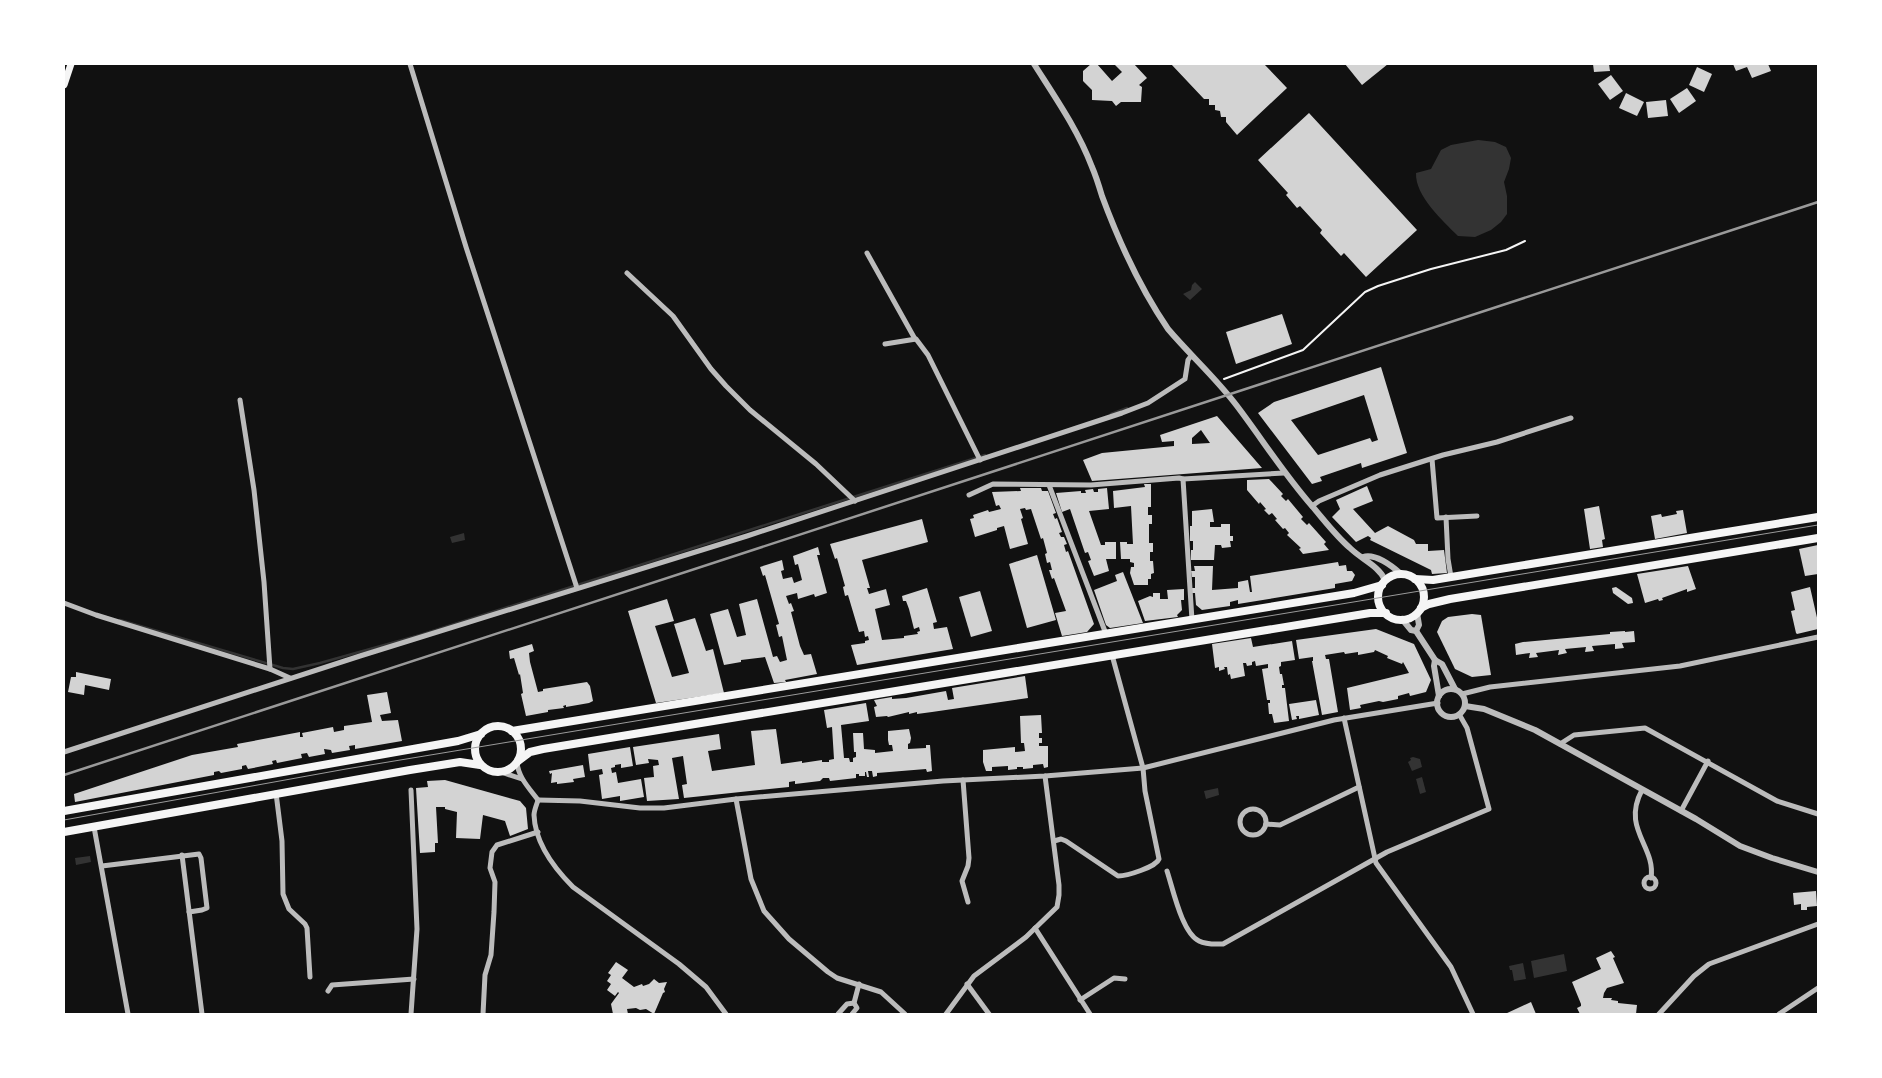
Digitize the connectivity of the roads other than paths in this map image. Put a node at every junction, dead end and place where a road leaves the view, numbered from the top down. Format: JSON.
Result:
{"nodes":[{"id":1,"x":71,"y":64,"type":"edge"},
{"id":2,"x":410,"y":64,"type":"edge"},
{"id":3,"x":1034,"y":64,"type":"edge"},
{"id":4,"x":64,"y":85,"type":"edge"},
{"id":5,"x":866,"y":253,"type":"dead end"},
{"id":6,"x":627,"y":273,"type":"dead end"},
{"id":7,"x":915,"y":339,"type":"junction"},
{"id":8,"x":885,"y":344,"type":"dead end"},
{"id":9,"x":1191,"y":356,"type":"junction"},
{"id":10,"x":240,"y":400,"type":"dead end"},
{"id":11,"x":1571,"y":418,"type":"dead end"},
{"id":12,"x":978,"y":458,"type":"junction"},
{"id":13,"x":1432,"y":459,"type":"junction"},
{"id":14,"x":1284,"y":473,"type":"junction"},
{"id":15,"x":1184,"y":479,"type":"junction"},
{"id":16,"x":1049,"y":485,"type":"junction"},
{"id":17,"x":969,"y":494,"type":"dead end"},
{"id":18,"x":854,"y":500,"type":"junction"},
{"id":19,"x":1312,"y":506,"type":"junction"},
{"id":20,"x":1477,"y":516,"type":"dead end"},
{"id":21,"x":1446,"y":517,"type":"junction"},
{"id":22,"x":1818,"y":517,"type":"edge"},
{"id":23,"x":1818,"y":538,"type":"edge"},
{"id":24,"x":1363,"y":557,"type":"junction"},
{"id":25,"x":1402,"y":574,"type":"junction"},
{"id":26,"x":1451,"y":577,"type":"junction"},
{"id":27,"x":1415,"y":579,"type":"junction"},
{"id":28,"x":1384,"y":583,"type":"junction"},
{"id":29,"x":577,"y":588,"type":"junction"},
{"id":30,"x":64,"y":603,"type":"edge"},
{"id":31,"x":1419,"y":611,"type":"junction"},
{"id":32,"x":1386,"y":613,"type":"junction"},
{"id":33,"x":1402,"y":619,"type":"junction"},
{"id":34,"x":1192,"y":620,"type":"junction"},
{"id":35,"x":1416,"y":631,"type":"junction"},
{"id":36,"x":1106,"y":634,"type":"junction"},
{"id":37,"x":1818,"y":637,"type":"edge"},
{"id":38,"x":1112,"y":655,"type":"junction"},
{"id":39,"x":1435,"y":660,"type":"junction"},
{"id":40,"x":270,"y":669,"type":"junction"},
{"id":41,"x":291,"y":678,"type":"junction"},
{"id":42,"x":1455,"y":689,"type":"junction"},
{"id":43,"x":1462,"y":694,"type":"junction"},
{"id":44,"x":1438,"y":700,"type":"junction"},
{"id":45,"x":1465,"y":706,"type":"junction"},
{"id":46,"x":1459,"y":714,"type":"junction"},
{"id":47,"x":1344,"y":718,"type":"junction"},
{"id":48,"x":512,"y":731,"type":"junction"},
{"id":49,"x":481,"y":734,"type":"junction"},
{"id":50,"x":1560,"y":744,"type":"junction"},
{"id":51,"x":64,"y":752,"type":"edge"},
{"id":52,"x":517,"y":761,"type":"junction"},
{"id":53,"x":1708,"y":761,"type":"junction"},
{"id":54,"x":480,"y":765,"type":"junction"},
{"id":55,"x":1143,"y":768,"type":"junction"},
{"id":56,"x":501,"y":772,"type":"junction"},
{"id":57,"x":1045,"y":776,"type":"junction"},
{"id":58,"x":522,"y":779,"type":"junction"},
{"id":59,"x":963,"y":780,"type":"junction"},
{"id":60,"x":1359,"y":787,"type":"junction"},
{"id":61,"x":411,"y":790,"type":"dead end"},
{"id":62,"x":1642,"y":790,"type":"junction"},
{"id":63,"x":276,"y":793,"type":"junction"},
{"id":64,"x":736,"y":799,"type":"junction"},
{"id":65,"x":538,"y":800,"type":"junction"},
{"id":66,"x":64,"y":811,"type":"edge"},
{"id":67,"x":1681,"y":811,"type":"junction"},
{"id":68,"x":1818,"y":814,"type":"edge"},
{"id":69,"x":1266,"y":824,"type":"junction"},
{"id":70,"x":94,"y":827,"type":"junction"},
{"id":71,"x":64,"y":832,"type":"edge"},
{"id":72,"x":538,"y":832,"type":"junction"},
{"id":73,"x":1054,"y":841,"type":"junction"},
{"id":74,"x":182,"y":855,"type":"junction"},
{"id":75,"x":1375,"y":859,"type":"junction"},
{"id":76,"x":102,"y":866,"type":"junction"},
{"id":77,"x":1167,"y":871,"type":"dead end"},
{"id":78,"x":1818,"y":872,"type":"edge"},
{"id":79,"x":1651,"y":878,"type":"dead end"},
{"id":80,"x":968,"y":902,"type":"dead end"},
{"id":81,"x":189,"y":912,"type":"junction"},
{"id":82,"x":1818,"y":924,"type":"edge"},
{"id":83,"x":1035,"y":928,"type":"junction"},
{"id":84,"x":310,"y":976,"type":"dead end"},
{"id":85,"x":414,"y":979,"type":"junction"},
{"id":86,"x":1125,"y":980,"type":"dead end"},
{"id":87,"x":859,"y":984,"type":"junction"},
{"id":88,"x":967,"y":984,"type":"junction"},
{"id":89,"x":1818,"y":988,"type":"edge"},
{"id":90,"x":328,"y":991,"type":"dead end"},
{"id":91,"x":1080,"y":1000,"type":"junction"},
{"id":92,"x":854,"y":1003,"type":"junction"},
{"id":93,"x":128,"y":1014,"type":"edge"},
{"id":94,"x":202,"y":1014,"type":"edge"},
{"id":95,"x":411,"y":1014,"type":"edge"},
{"id":96,"x":483,"y":1014,"type":"edge"},
{"id":97,"x":726,"y":1014,"type":"edge"},
{"id":98,"x":838,"y":1014,"type":"edge"},
{"id":99,"x":852,"y":1014,"type":"edge"},
{"id":100,"x":905,"y":1014,"type":"edge"},
{"id":101,"x":946,"y":1014,"type":"edge"},
{"id":102,"x":989,"y":1014,"type":"edge"},
{"id":103,"x":1090,"y":1014,"type":"edge"},
{"id":104,"x":1473,"y":1014,"type":"edge"},
{"id":105,"x":1659,"y":1014,"type":"edge"},
{"id":106,"x":1779,"y":1014,"type":"edge"}],
"edges":[{"from":1,"to":4,"type":"main road"},
{"from":2,"to":29,"type":"street"},
{"from":3,"to":9,"type":"street"},
{"from":5,"to":7,"type":"street"},
{"from":6,"to":18,"type":"street"},
{"from":7,"to":8,"type":"street"},
{"from":7,"to":12,"type":"street"},
{"from":9,"to":12,"type":"street"},
{"from":9,"to":14,"type":"street"},
{"from":10,"to":40,"type":"street"},
{"from":11,"to":13,"type":"street"},
{"from":12,"to":18,"type":"street"},
{"from":13,"to":19,"type":"street"},
{"from":13,"to":21,"type":"street"},
{"from":14,"to":15,"type":"street"},
{"from":14,"to":19,"type":"street"},
{"from":15,"to":16,"type":"street"},
{"from":15,"to":34,"type":"street"},
{"from":16,"to":17,"type":"street"},
{"from":16,"to":36,"type":"street"},
{"from":18,"to":29,"type":"street"},
{"from":19,"to":24,"type":"street"},
{"from":20,"to":21,"type":"street"},
{"from":21,"to":26,"type":"street"},
{"from":22,"to":26,"type":"main road"},
{"from":23,"to":31,"type":"main road"},
{"from":24,"to":25,"type":"street"},
{"from":24,"to":28,"type":"street"},
{"from":25,"to":27,"type":"main road"},
{"from":25,"to":28,"type":"main road"},
{"from":26,"to":27,"type":"main road"},
{"from":27,"to":31,"type":"main road"},
{"from":28,"to":32,"type":"main road"},
{"from":28,"to":34,"type":"main road"},
{"from":29,"to":41,"type":"street"},
{"from":30,"to":40,"type":"street"},
{"from":31,"to":33,"type":"main road"},
{"from":31,"to":35,"type":"street"},
{"from":32,"to":33,"type":"main road"},
{"from":32,"to":38,"type":"main road"},
{"from":33,"to":35,"type":"street"},
{"from":34,"to":36,"type":"main road"},
{"from":35,"to":39,"type":"street"},
{"from":36,"to":48,"type":"main road"},
{"from":37,"to":43,"type":"street"},
{"from":38,"to":52,"type":"main road"},
{"from":38,"to":55,"type":"street"},
{"from":39,"to":42,"type":"street"},
{"from":39,"to":44,"type":"street"},
{"from":40,"to":41,"type":"street"},
{"from":41,"to":51,"type":"street"},
{"from":42,"to":43,"type":"street"},
{"from":42,"to":44,"type":"street"},
{"from":43,"to":45,"type":"street"},
{"from":44,"to":46,"type":"street"},
{"from":44,"to":47,"type":"street"},
{"from":45,"to":46,"type":"street"},
{"from":45,"to":50,"type":"street"},
{"from":46,"to":75,"type":"street"},
{"from":47,"to":55,"type":"street"},
{"from":47,"to":60,"type":"street"},
{"from":48,"to":49,"type":"main road"},
{"from":48,"to":52,"type":"main road"},
{"from":49,"to":54,"type":"main road"},
{"from":49,"to":66,"type":"main road"},
{"from":50,"to":53,"type":"street"},
{"from":50,"to":62,"type":"street"},
{"from":52,"to":56,"type":"main road"},
{"from":52,"to":58,"type":"street"},
{"from":53,"to":67,"type":"street"},
{"from":53,"to":68,"type":"street"},
{"from":54,"to":56,"type":"main road"},
{"from":54,"to":63,"type":"main road"},
{"from":55,"to":57,"type":"street"},
{"from":55,"to":73,"type":"street"},
{"from":56,"to":58,"type":"street"},
{"from":57,"to":59,"type":"street"},
{"from":57,"to":73,"type":"street"},
{"from":58,"to":65,"type":"street"},
{"from":59,"to":64,"type":"street"},
{"from":59,"to":80,"type":"street"},
{"from":60,"to":69,"type":"street"},
{"from":60,"to":75,"type":"street"},
{"from":61,"to":85,"type":"street"},
{"from":62,"to":67,"type":"street"},
{"from":62,"to":79,"type":"street"},
{"from":63,"to":70,"type":"main road"},
{"from":63,"to":84,"type":"street"},
{"from":64,"to":65,"type":"street"},
{"from":64,"to":87,"type":"street"},
{"from":65,"to":72,"type":"street"},
{"from":67,"to":78,"type":"street"},
{"from":69,"to":69,"type":"street"},
{"from":70,"to":71,"type":"main road"},
{"from":70,"to":76,"type":"street"},
{"from":72,"to":96,"type":"street"},
{"from":72,"to":97,"type":"street"},
{"from":73,"to":83,"type":"street"},
{"from":74,"to":76,"type":"street"},
{"from":74,"to":81,"type":"street"},
{"from":74,"to":81,"type":"street"},
{"from":75,"to":77,"type":"street"},
{"from":75,"to":104,"type":"street"},
{"from":76,"to":93,"type":"street"},
{"from":81,"to":94,"type":"street"},
{"from":82,"to":105,"type":"street"},
{"from":83,"to":88,"type":"street"},
{"from":83,"to":91,"type":"street"},
{"from":85,"to":90,"type":"street"},
{"from":85,"to":95,"type":"street"},
{"from":86,"to":91,"type":"street"},
{"from":87,"to":92,"type":"street"},
{"from":87,"to":100,"type":"street"},
{"from":88,"to":101,"type":"street"},
{"from":88,"to":102,"type":"street"},
{"from":89,"to":106,"type":"street"},
{"from":91,"to":103,"type":"street"},
{"from":92,"to":98,"type":"street"},
{"from":92,"to":99,"type":"street"}]}
